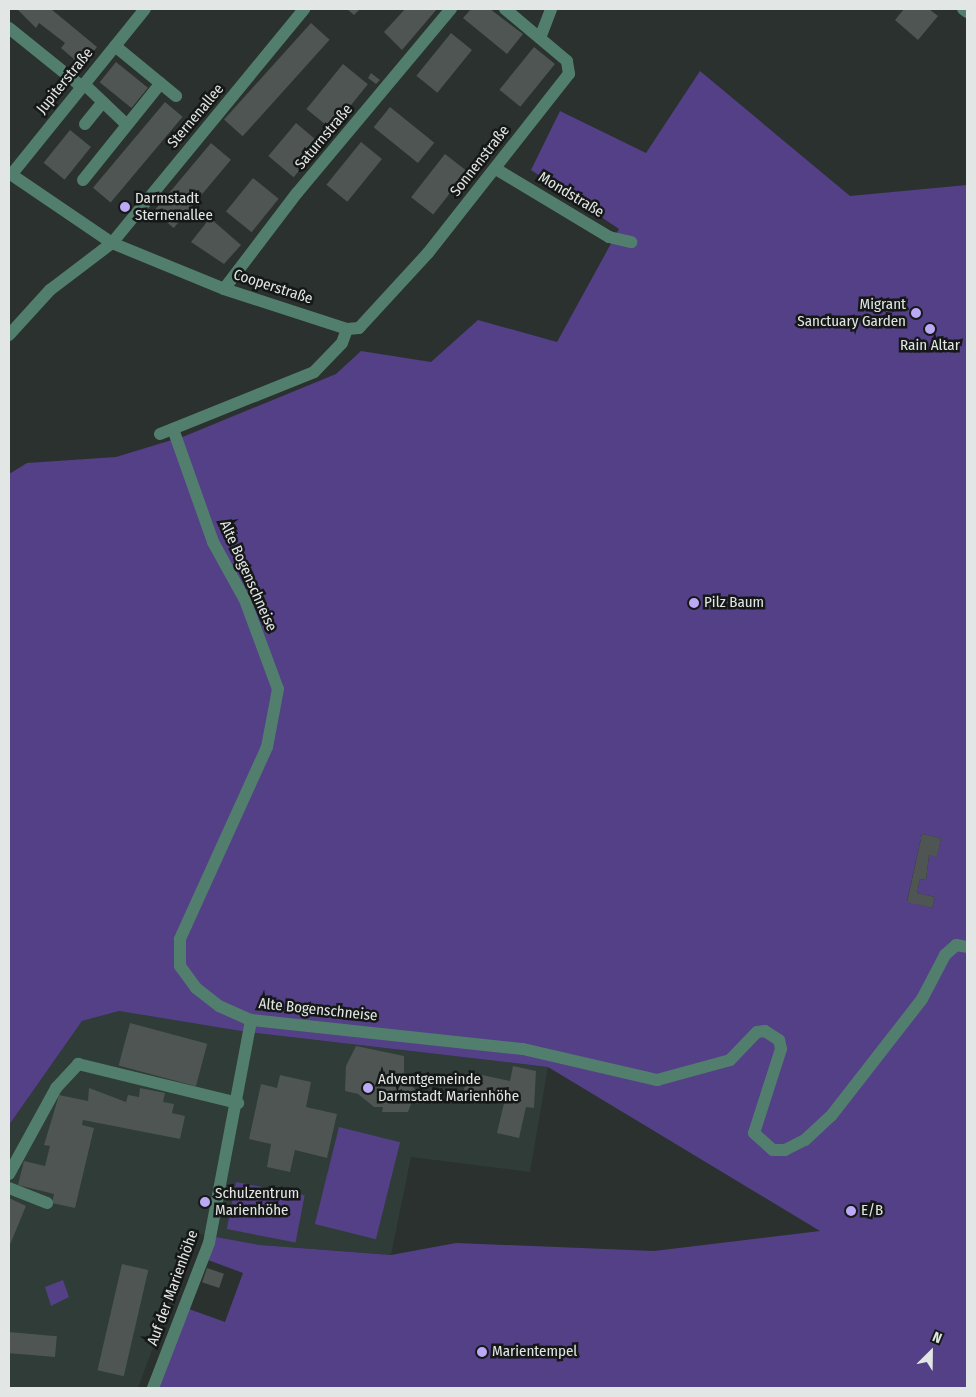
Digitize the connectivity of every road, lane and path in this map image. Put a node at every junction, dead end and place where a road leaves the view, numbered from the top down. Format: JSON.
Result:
{"nodes":[{"id":1,"x":145,"y":9,"type":"edge"},
{"id":2,"x":304,"y":9,"type":"edge"},
{"id":3,"x":451,"y":9,"type":"edge"},
{"id":4,"x":505,"y":9,"type":"edge"},
{"id":5,"x":551,"y":9,"type":"edge"},
{"id":6,"x":963,"y":9,"type":"edge"},
{"id":7,"x":967,"y":12,"type":"edge"},
{"id":8,"x":9,"y":28,"type":"edge"},
{"id":9,"x":540,"y":38,"type":"junction"},
{"id":10,"x":115,"y":46,"type":"junction"},
{"id":11,"x":161,"y":83,"type":"junction"},
{"id":12,"x":83,"y":86,"type":"junction"},
{"id":13,"x":176,"y":96,"type":"dead end"},
{"id":14,"x":103,"y":102,"type":"junction"},
{"id":15,"x":85,"y":124,"type":"dead end"},
{"id":16,"x":126,"y":124,"type":"junction"},
{"id":17,"x":496,"y":168,"type":"junction"},
{"id":18,"x":10,"y":174,"type":"edge"},
{"id":19,"x":83,"y":180,"type":"dead end"},
{"id":20,"x":632,"y":242,"type":"dead end"},
{"id":21,"x":112,"y":243,"type":"junction"},
{"id":22,"x":224,"y":289,"type":"junction"},
{"id":23,"x":347,"y":329,"type":"junction"},
{"id":24,"x":9,"y":335,"type":"edge"},
{"id":25,"x":967,"y":947,"type":"edge"},
{"id":26,"x":251,"y":1020,"type":"junction"},
{"id":27,"x":238,"y":1103,"type":"junction"},
{"id":28,"x":9,"y":1174,"type":"edge"},
{"id":29,"x":9,"y":1188,"type":"edge"},
{"id":30,"x":47,"y":1203,"type":"dead end"},
{"id":31,"x":153,"y":1388,"type":"edge"}],
"edges":[{"from":1,"to":10,"type":"street","name":"Jupiterstraße"},
{"from":2,"to":21,"type":"street","name":"Sternenallee"},
{"from":3,"to":22,"type":"street","name":"Saturnstraße"},
{"from":4,"to":9,"type":"street","name":"Sonnenstraße"},
{"from":5,"to":9,"type":"street"},
{"from":6,"to":7,"type":"street"},
{"from":8,"to":12,"type":"street"},
{"from":9,"to":17,"type":"street","name":"Sonnenstraße"},
{"from":10,"to":11,"type":"street"},
{"from":10,"to":12,"type":"street","name":"Jupiterstraße"},
{"from":11,"to":13,"type":"street"},
{"from":11,"to":16,"type":"street"},
{"from":12,"to":14,"type":"street"},
{"from":12,"to":18,"type":"street","name":"Jupiterstraße"},
{"from":14,"to":15,"type":"street"},
{"from":14,"to":16,"type":"street"},
{"from":16,"to":19,"type":"street"},
{"from":17,"to":20,"type":"street","name":"Mondstraße"},
{"from":17,"to":23,"type":"street","name":"Sonnenstraße"},
{"from":18,"to":21,"type":"street","name":"Cooperstraße"},
{"from":21,"to":22,"type":"street","name":"Cooperstraße"},
{"from":21,"to":24,"type":"street","name":"Sternenallee"},
{"from":22,"to":23,"type":"street","name":"Cooperstraße"},
{"from":23,"to":26,"type":"street","name":"Alte Bogenschneise"},
{"from":25,"to":26,"type":"street","name":"Alte Bogenschneise"},
{"from":26,"to":27,"type":"street","name":"Auf der Marienhöhe"},
{"from":27,"to":28,"type":"street"},
{"from":27,"to":31,"type":"street","name":"Auf der Marienhöhe"},
{"from":29,"to":30,"type":"street"}]}
